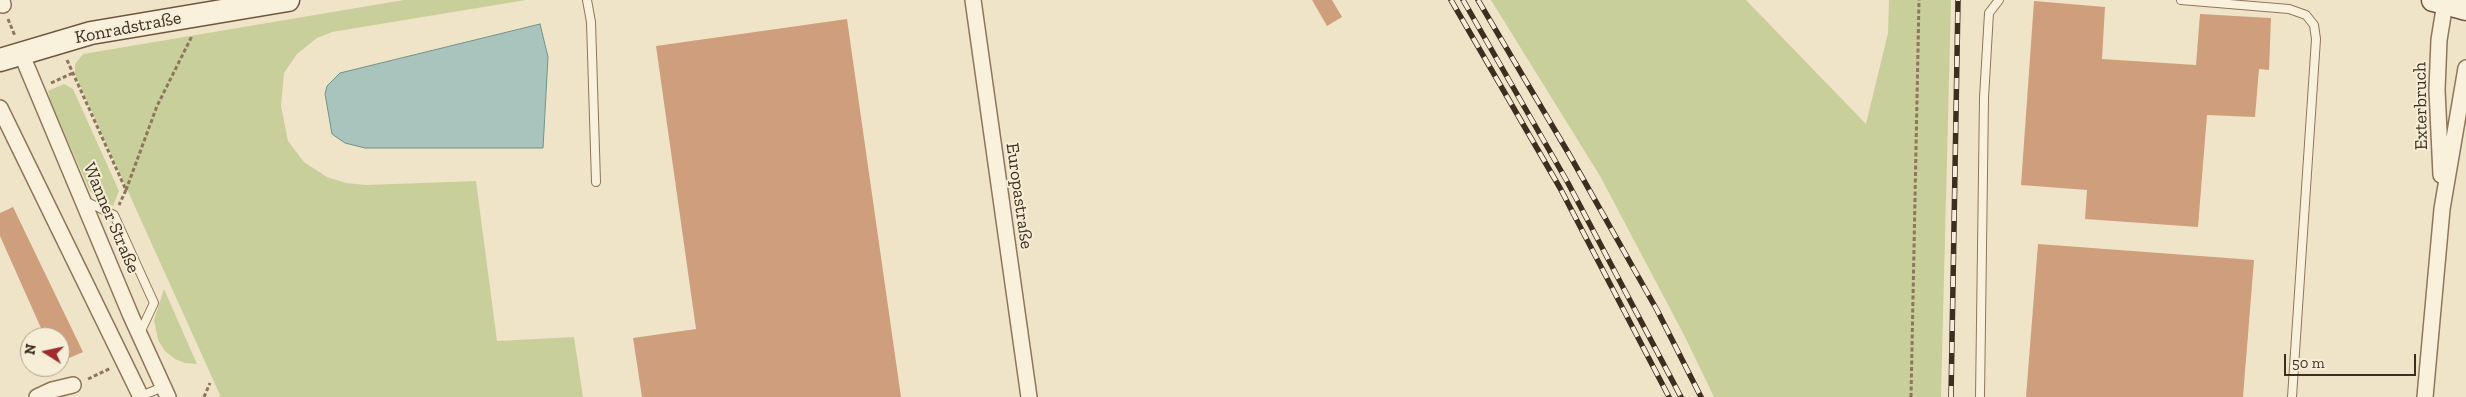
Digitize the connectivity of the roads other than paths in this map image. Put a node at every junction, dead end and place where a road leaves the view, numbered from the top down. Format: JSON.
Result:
{"nodes":[{"id":1,"x":288,"y":0,"type":"edge"},
{"id":2,"x":588,"y":0,"type":"edge"},
{"id":3,"x":973,"y":0,"type":"edge"},
{"id":4,"x":1999,"y":0,"type":"edge"},
{"id":5,"x":2181,"y":0,"type":"edge"},
{"id":6,"x":2439,"y":2,"type":"edge"},
{"id":7,"x":210,"y":6,"type":"edge"},
{"id":8,"x":2466,"y":9,"type":"edge"},
{"id":9,"x":21,"y":53,"type":"junction"},
{"id":10,"x":0,"y":60,"type":"edge"},
{"id":11,"x":2466,"y":68,"type":"edge"},
{"id":12,"x":0,"y":108,"type":"edge"},
{"id":13,"x":596,"y":182,"type":"dead end"},
{"id":14,"x":82,"y":200,"type":"junction"},
{"id":15,"x":2442,"y":209,"type":"junction"},
{"id":16,"x":139,"y":334,"type":"junction"},
{"id":17,"x":74,"y":385,"type":"road end"},
{"id":18,"x":166,"y":392,"type":"edge"},
{"id":19,"x":141,"y":396,"type":"edge"},
{"id":20,"x":37,"y":397,"type":"edge"},
{"id":21,"x":1029,"y":397,"type":"edge"},
{"id":22,"x":1980,"y":397,"type":"edge"},
{"id":23,"x":2292,"y":397,"type":"edge"},
{"id":24,"x":2425,"y":397,"type":"edge"}],
"edges":[{"from":1,"to":7,"type":"street","name":"Konradstraße"},
{"from":2,"to":13,"type":"lane"},
{"from":3,"to":21,"type":"street","name":"Europastraße"},
{"from":4,"to":22,"type":"lane"},
{"from":5,"to":23,"type":"lane"},
{"from":6,"to":8,"type":"street"},
{"from":6,"to":15,"type":"street","name":"Exterbruch"},
{"from":7,"to":9,"type":"street","name":"Konradstraße"},
{"from":9,"to":10,"type":"street","name":"Konradstraße"},
{"from":9,"to":14,"type":"street","name":"Wanner Straße"},
{"from":11,"to":15,"type":"street","name":"Exterbruch"},
{"from":12,"to":19,"type":"street"},
{"from":14,"to":16,"type":"street","name":"Wanner Straße"},
{"from":14,"to":16,"type":"lane"},
{"from":15,"to":24,"type":"street","name":"Exterbruch"},
{"from":16,"to":18,"type":"street","name":"Wanner Straße"},
{"from":17,"to":20,"type":"street"},
{"from":18,"to":19,"type":"lane"}]}
